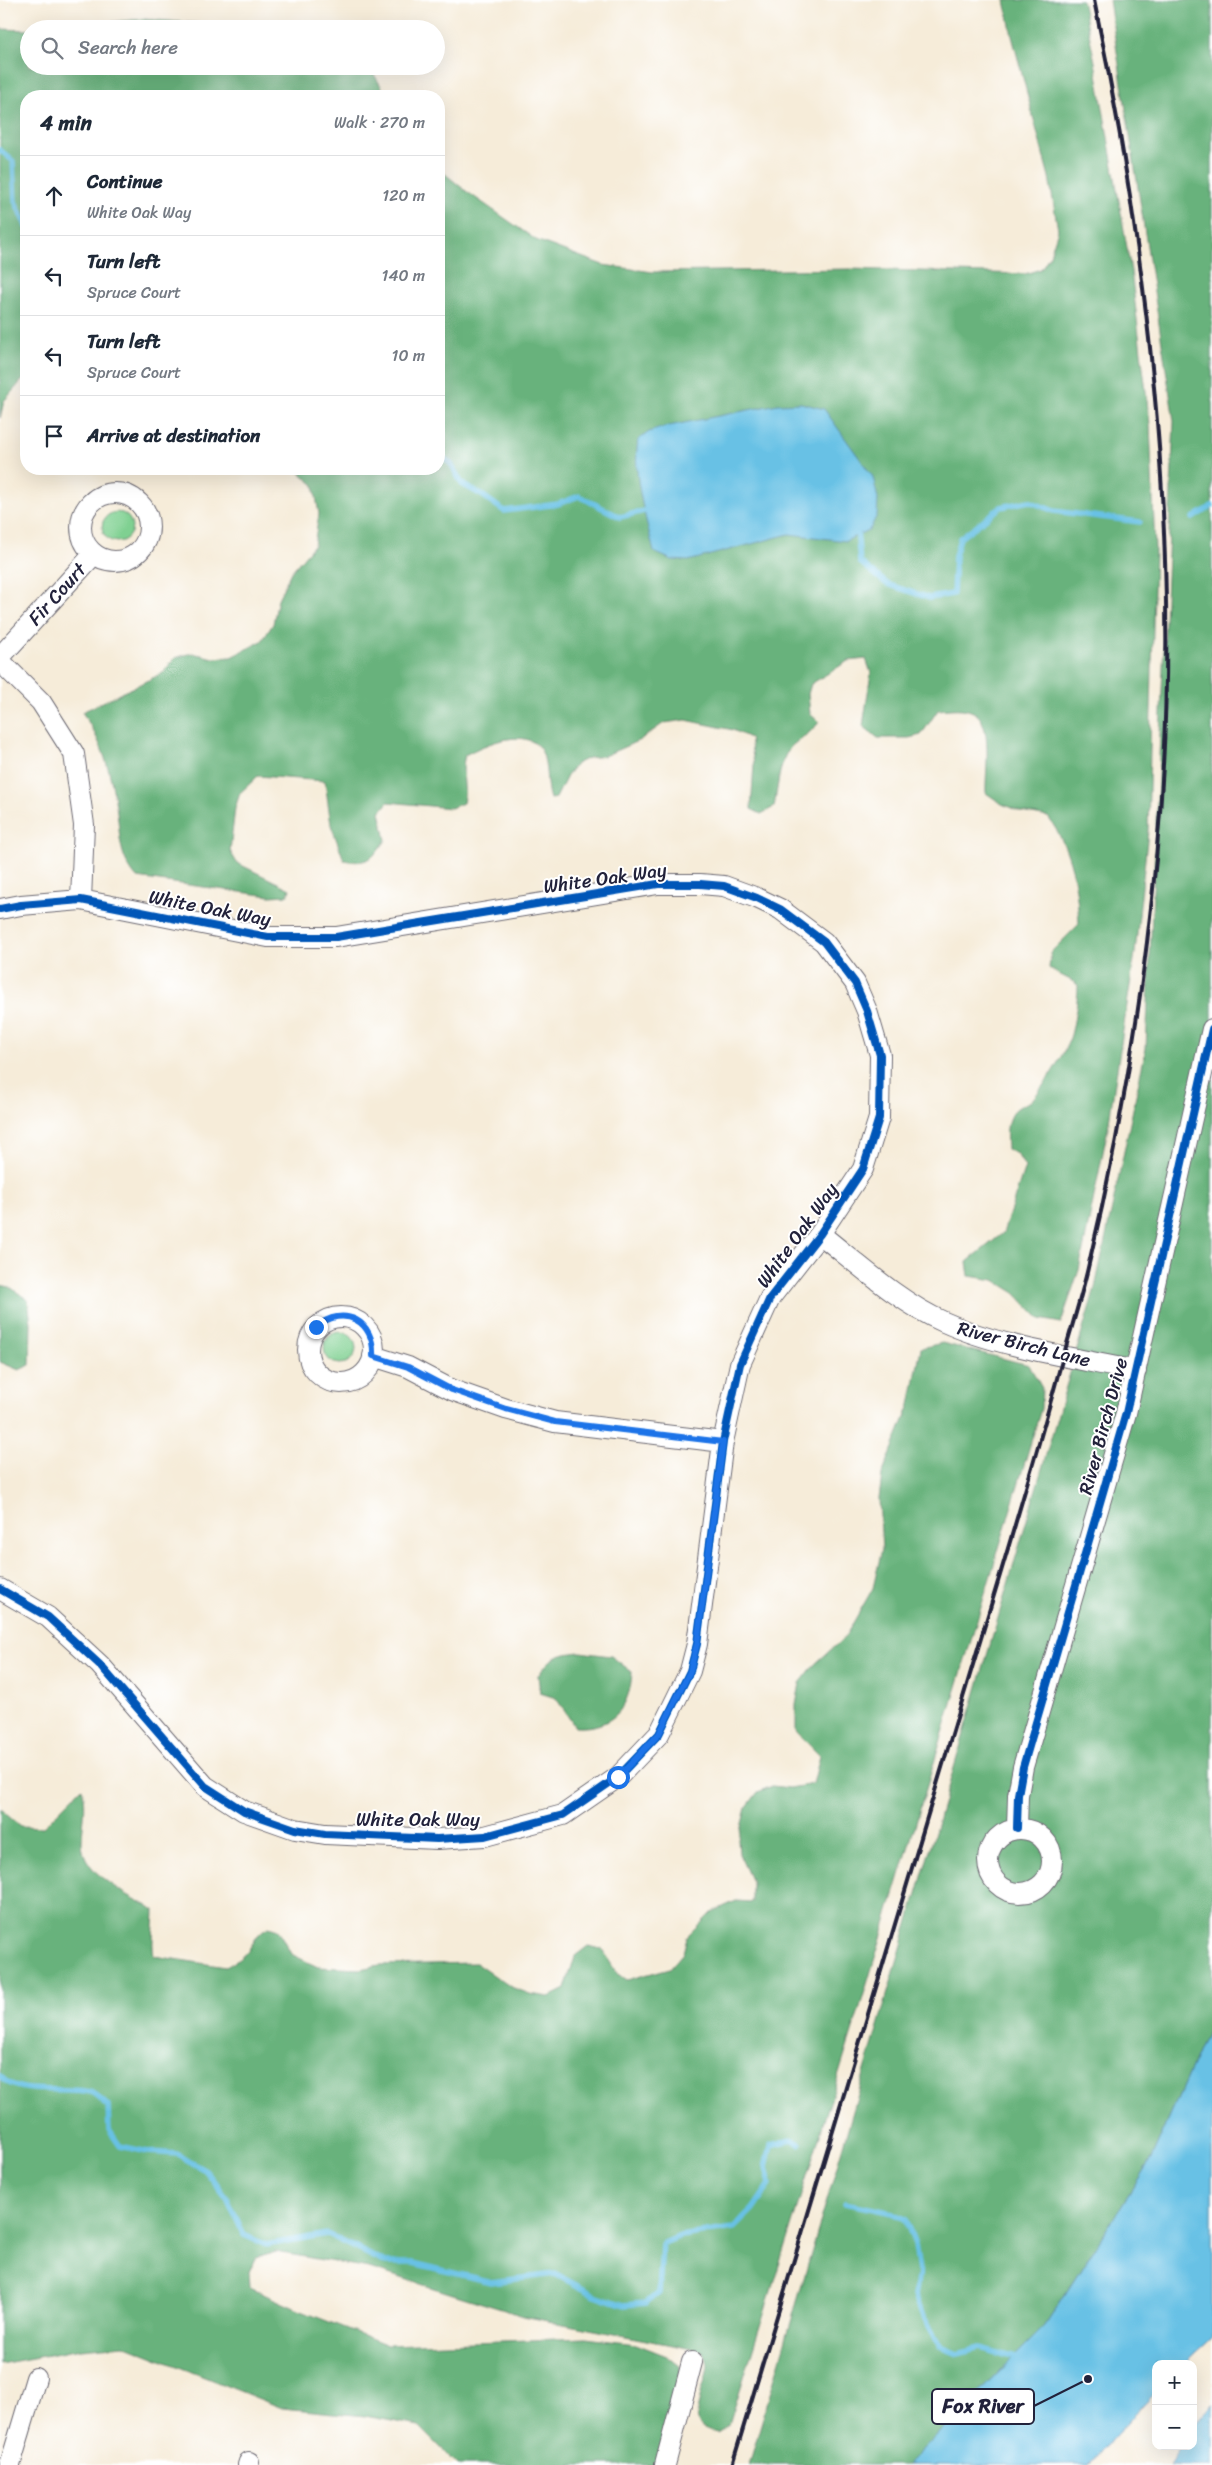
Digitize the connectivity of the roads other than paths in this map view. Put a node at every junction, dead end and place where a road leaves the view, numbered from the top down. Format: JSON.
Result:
{"nodes":[{"id":1,"x":94,"y":554,"type":"dead end"},
{"id":2,"x":0,"y":659,"type":"edge"},
{"id":3,"x":81,"y":900,"type":"junction"},
{"id":4,"x":0,"y":909,"type":"edge"},
{"id":5,"x":1212,"y":1029,"type":"edge"},
{"id":6,"x":820,"y":1234,"type":"junction"},
{"id":7,"x":373,"y":1356,"type":"dead end"},
{"id":8,"x":1136,"y":1371,"type":"junction"},
{"id":9,"x":723,"y":1442,"type":"junction"},
{"id":10,"x":0,"y":1589,"type":"edge"},
{"id":11,"x":1017,"y":1828,"type":"dead end"},
{"id":12,"x":692,"y":2362,"type":"dead end"},
{"id":13,"x":36,"y":2378,"type":"dead end"},
{"id":14,"x":10,"y":2465,"type":"edge"},
{"id":15,"x":665,"y":2465,"type":"edge"}],
"edges":[{"from":1,"to":2,"type":"street","name":"Fir Court"},
{"from":2,"to":3,"type":"street"},
{"from":3,"to":4,"type":"street","name":"White Oak Way"},
{"from":3,"to":6,"type":"street","name":"White Oak Way"},
{"from":5,"to":8,"type":"street","name":"River Birch Drive"},
{"from":6,"to":8,"type":"street","name":"River Birch Lane"},
{"from":6,"to":9,"type":"street","name":"White Oak Way"},
{"from":7,"to":9,"type":"street"},
{"from":8,"to":11,"type":"street","name":"River Birch Drive"},
{"from":9,"to":10,"type":"street","name":"White Oak Way"},
{"from":12,"to":15,"type":"street"},
{"from":13,"to":14,"type":"street"}]}
